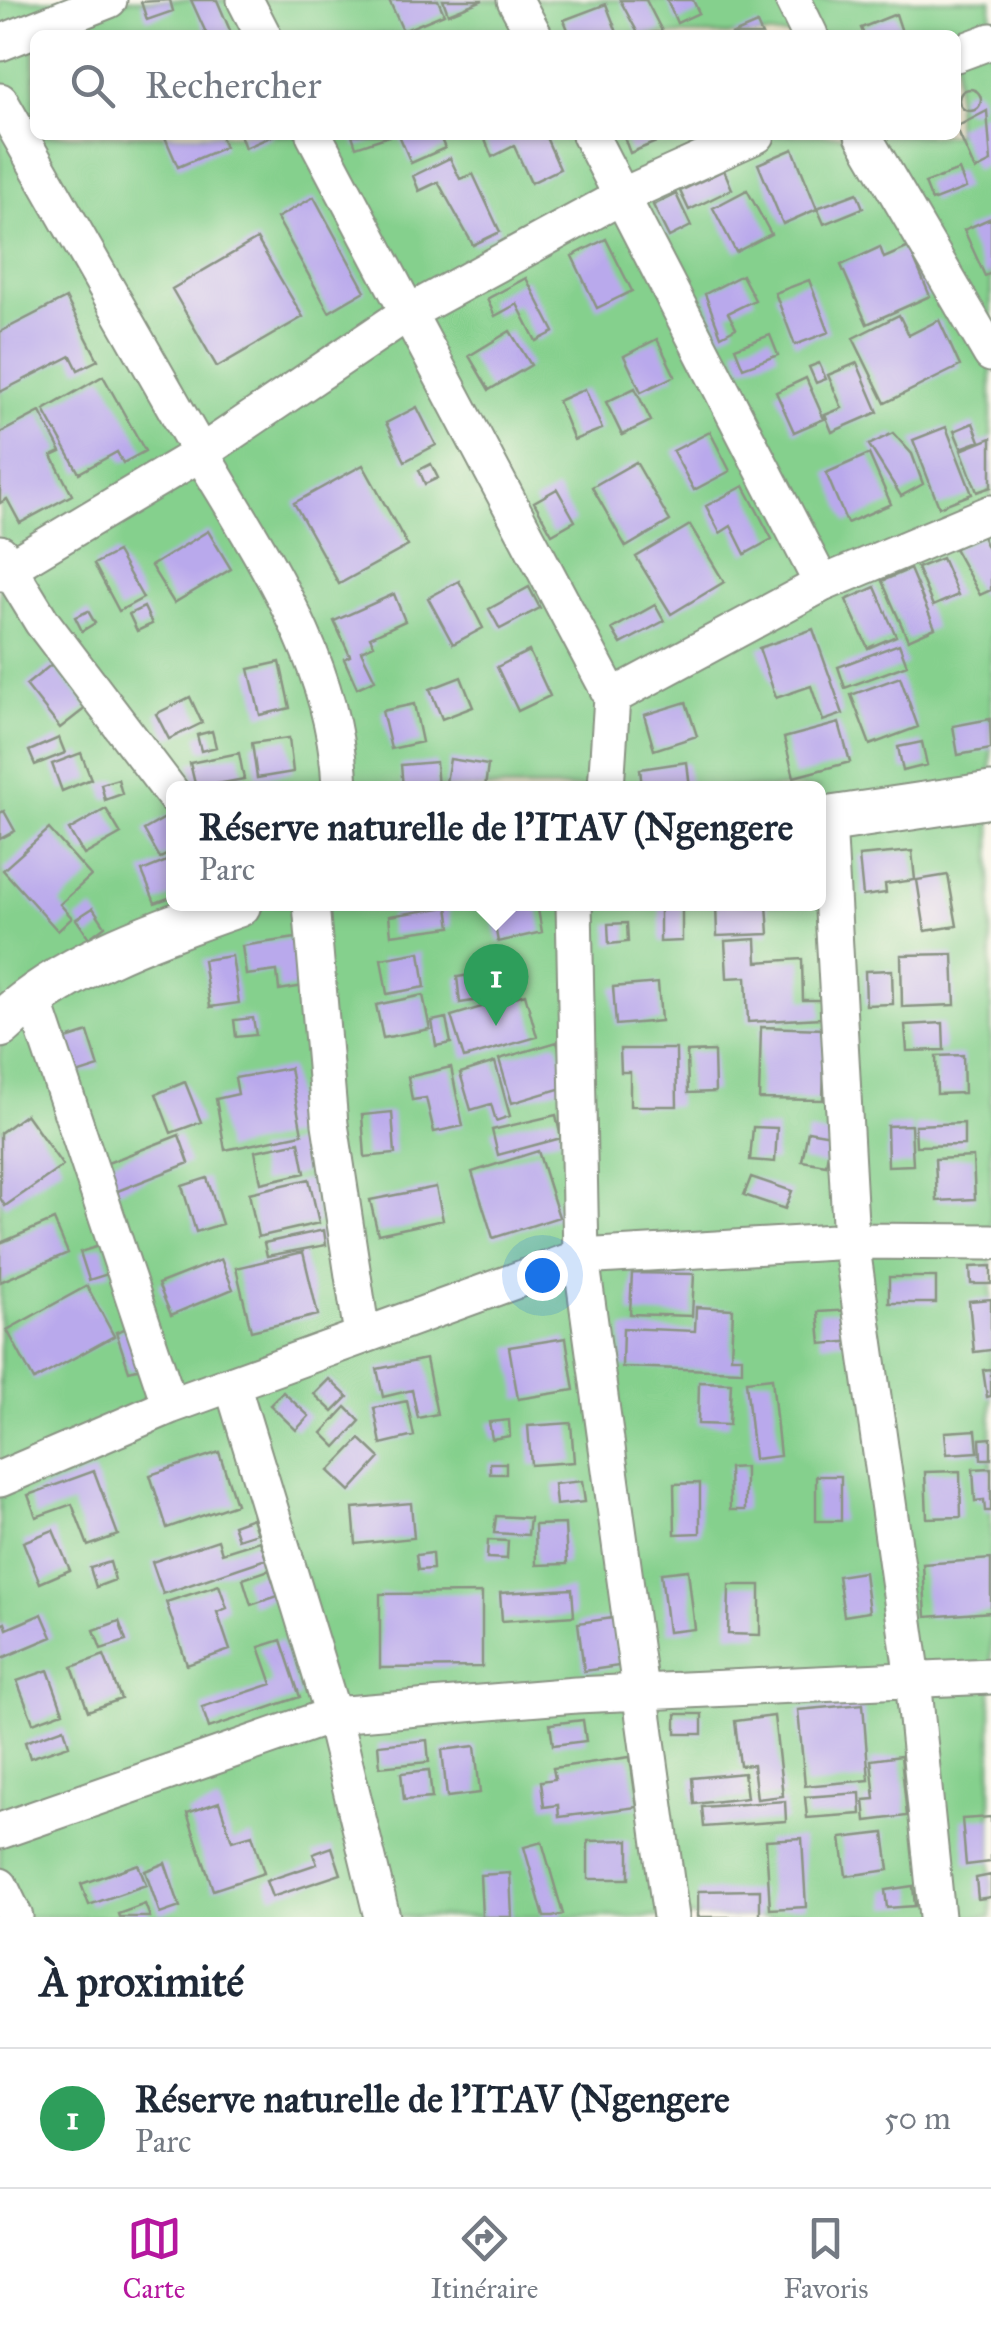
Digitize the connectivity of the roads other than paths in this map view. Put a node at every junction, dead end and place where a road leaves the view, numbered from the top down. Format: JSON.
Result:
{"nodes":[{"id":1,"x":109,"y":0,"type":"edge"},
{"id":2,"x":245,"y":0,"type":"edge"},
{"id":3,"x":515,"y":0,"type":"edge"},
{"id":4,"x":793,"y":0,"type":"edge"},
{"id":5,"x":30,"y":30,"type":"edge"},
{"id":6,"x":31,"y":30,"type":"edge"},
{"id":7,"x":260,"y":30,"type":"edge"},
{"id":8,"x":531,"y":30,"type":"edge"},
{"id":9,"x":808,"y":30,"type":"edge"},
{"id":10,"x":991,"y":41,"type":"edge"},
{"id":11,"x":0,"y":42,"type":"edge"},
{"id":12,"x":961,"y":52,"type":"edge"},
{"id":13,"x":0,"y":101,"type":"edge"},
{"id":14,"x":317,"y":140,"type":"edge"},
{"id":15,"x":593,"y":140,"type":"edge"},
{"id":16,"x":746,"y":140,"type":"edge"},
{"id":17,"x":865,"y":140,"type":"edge"},
{"id":18,"x":624,"y":195,"type":"junction"},
{"id":19,"x":406,"y":314,"type":"junction"},
{"id":20,"x":991,"y":354,"type":"edge"},
{"id":21,"x":201,"y":453,"type":"junction"},
{"id":22,"x":991,"y":513,"type":"edge"},
{"id":23,"x":3,"y":564,"type":"edge"},
{"id":24,"x":822,"y":584,"type":"junction"},
{"id":25,"x":612,"y":697,"type":"junction"},
{"id":26,"x":339,"y":781,"type":"edge"},
{"id":27,"x":606,"y":781,"type":"edge"},
{"id":28,"x":166,"y":785,"type":"edge"},
{"id":29,"x":991,"y":795,"type":"edge"},
{"id":30,"x":826,"y":820,"type":"edge"},
{"id":31,"x":826,"y":865,"type":"edge"},
{"id":32,"x":218,"y":911,"type":"edge"},
{"id":33,"x":312,"y":911,"type":"edge"},
{"id":34,"x":574,"y":911,"type":"edge"},
{"id":35,"x":11,"y":1011,"type":"edge"},
{"id":36,"x":851,"y":1241,"type":"junction"},
{"id":37,"x":991,"y":1242,"type":"edge"},
{"id":38,"x":581,"y":1257,"type":"junction"},
{"id":39,"x":362,"y":1335,"type":"junction"},
{"id":40,"x":232,"y":1384,"type":"junction"},
{"id":41,"x":170,"y":1406,"type":"junction"},
{"id":42,"x":0,"y":1480,"type":"edge"},
{"id":43,"x":991,"y":1676,"type":"edge"},
{"id":44,"x":913,"y":1679,"type":"junction"},
{"id":45,"x":641,"y":1695,"type":"junction"},
{"id":46,"x":332,"y":1715,"type":"junction"},
{"id":47,"x":0,"y":1831,"type":"edge"},
{"id":48,"x":0,"y":1886,"type":"edge"},
{"id":49,"x":15,"y":1917,"type":"edge"},
{"id":50,"x":382,"y":1917,"type":"edge"},
{"id":51,"x":670,"y":1917,"type":"edge"},
{"id":52,"x":936,"y":1917,"type":"edge"}],
"edges":[{"from":1,"to":6,"type":"street"},
{"from":2,"to":7,"type":"street"},
{"from":3,"to":8,"type":"street"},
{"from":4,"to":9,"type":"street"},
{"from":5,"to":11,"type":"street"},
{"from":10,"to":12,"type":"street"},
{"from":13,"to":21,"type":"street"},
{"from":14,"to":19,"type":"street"},
{"from":15,"to":18,"type":"street"},
{"from":16,"to":18,"type":"street"},
{"from":17,"to":20,"type":"street"},
{"from":18,"to":19,"type":"street"},
{"from":18,"to":24,"type":"street"},
{"from":19,"to":21,"type":"street"},
{"from":19,"to":25,"type":"street"},
{"from":21,"to":23,"type":"street"},
{"from":21,"to":26,"type":"street"},
{"from":22,"to":24,"type":"street"},
{"from":23,"to":28,"type":"street"},
{"from":24,"to":25,"type":"street"},
{"from":25,"to":27,"type":"street"},
{"from":29,"to":30,"type":"street"},
{"from":31,"to":36,"type":"street"},
{"from":32,"to":35,"type":"street"},
{"from":33,"to":39,"type":"street"},
{"from":34,"to":38,"type":"street"},
{"from":35,"to":41,"type":"street"},
{"from":36,"to":37,"type":"street"},
{"from":36,"to":38,"type":"street"},
{"from":36,"to":44,"type":"street"},
{"from":38,"to":39,"type":"street"},
{"from":38,"to":45,"type":"street"},
{"from":39,"to":40,"type":"street"},
{"from":40,"to":41,"type":"street"},
{"from":40,"to":46,"type":"street"},
{"from":41,"to":42,"type":"street"},
{"from":43,"to":44,"type":"street"},
{"from":44,"to":45,"type":"street"},
{"from":44,"to":52,"type":"street"},
{"from":45,"to":46,"type":"street"},
{"from":45,"to":51,"type":"street"},
{"from":46,"to":47,"type":"street"},
{"from":46,"to":50,"type":"street"},
{"from":48,"to":49,"type":"street"}]}
